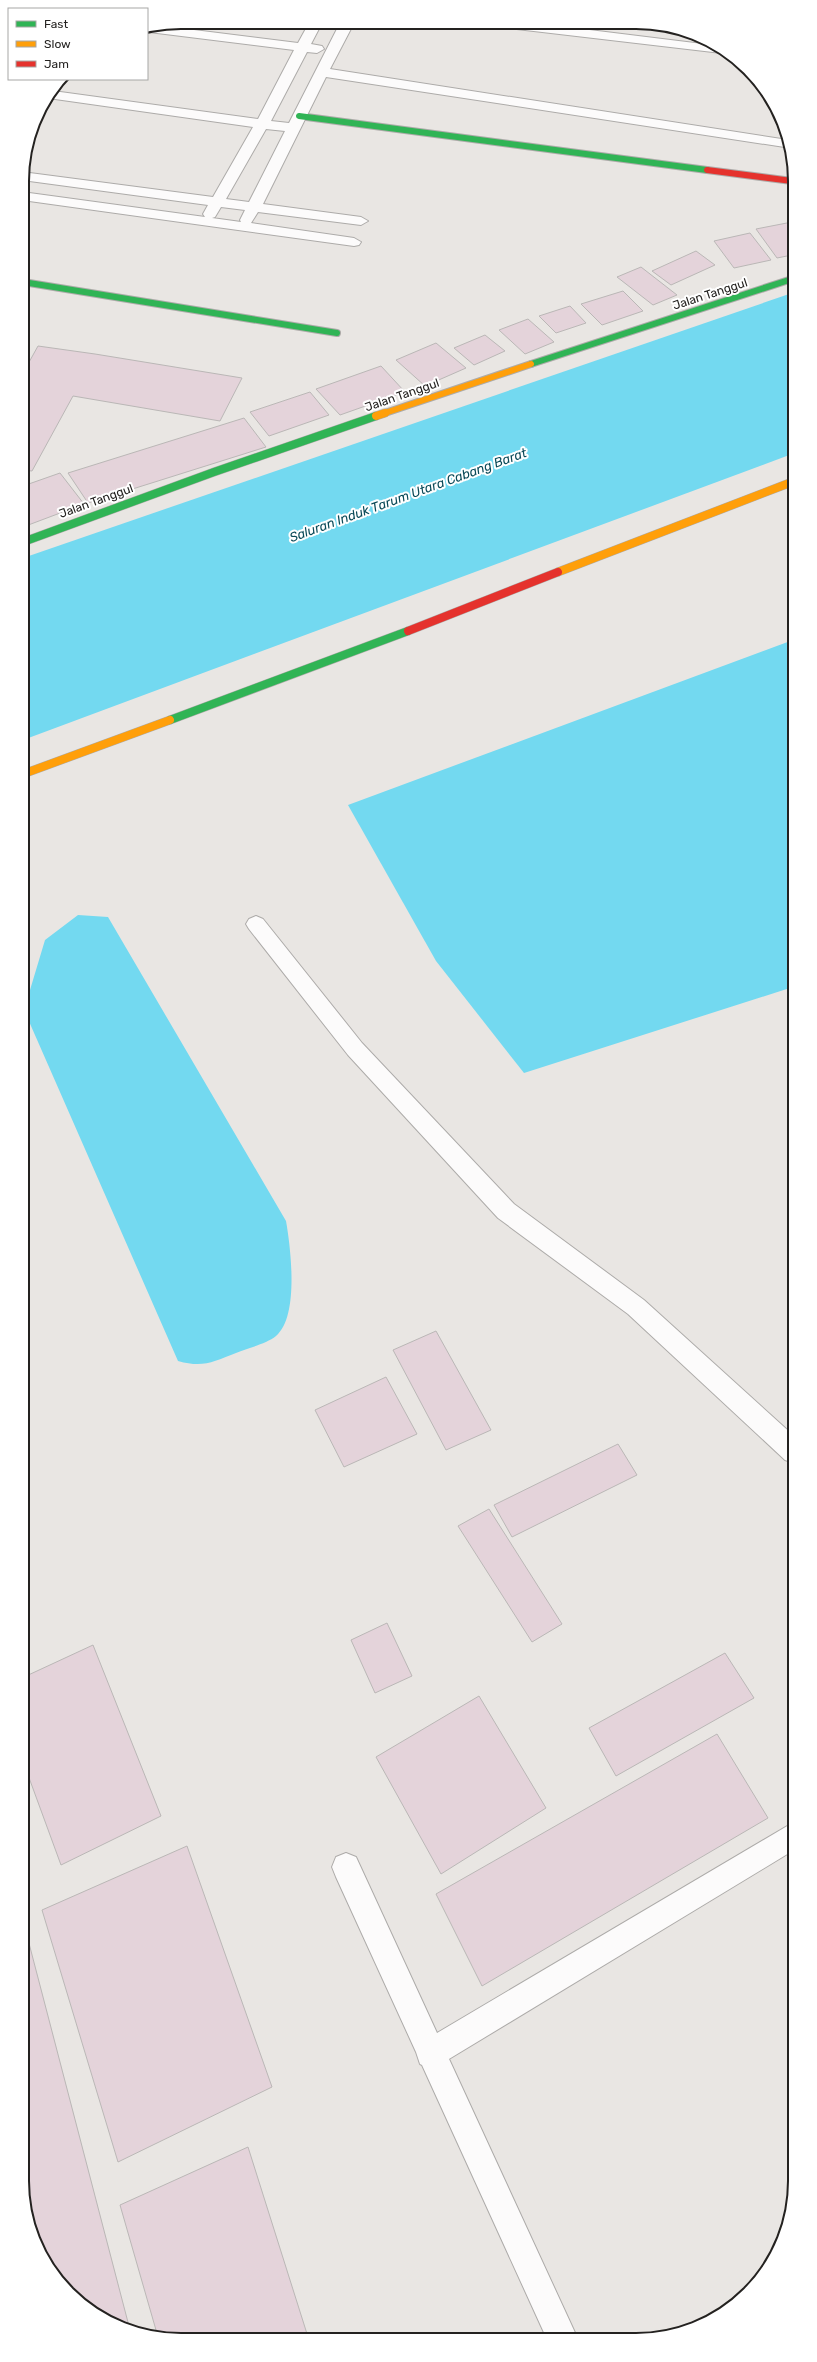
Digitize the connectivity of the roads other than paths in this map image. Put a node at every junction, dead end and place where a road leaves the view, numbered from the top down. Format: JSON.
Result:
{"nodes":[{"id":1,"x":312,"y":29,"type":"edge"},
{"id":2,"x":344,"y":29,"type":"edge"},
{"id":3,"x":548,"y":29,"type":"edge"},
{"id":4,"x":163,"y":30,"type":"edge"},
{"id":5,"x":303,"y":48,"type":"junction"},
{"id":6,"x":713,"y":49,"type":"edge"},
{"id":7,"x":332,"y":50,"type":"junction"},
{"id":8,"x":321,"y":72,"type":"junction"},
{"id":9,"x":55,"y":96,"type":"edge"},
{"id":10,"x":296,"y":122,"type":"junction"},
{"id":11,"x":262,"y":124,"type":"junction"},
{"id":12,"x":783,"y":143,"type":"edge"},
{"id":13,"x":29,"y":177,"type":"edge"},
{"id":14,"x":788,"y":181,"type":"edge"},
{"id":15,"x":29,"y":197,"type":"edge"},
{"id":16,"x":217,"y":202,"type":"junction"},
{"id":17,"x":253,"y":207,"type":"junction"},
{"id":18,"x":362,"y":221,"type":"dead end"},
{"id":19,"x":205,"y":222,"type":"junction"},
{"id":20,"x":243,"y":228,"type":"junction"},
{"id":21,"x":354,"y":242,"type":"dead end"},
{"id":22,"x":788,"y":280,"type":"edge"},
{"id":23,"x":29,"y":283,"type":"edge"},
{"id":24,"x":337,"y":332,"type":"dead end"},
{"id":25,"x":788,"y":484,"type":"edge"},
{"id":26,"x":29,"y":540,"type":"edge"},
{"id":27,"x":29,"y":772,"type":"edge"},
{"id":28,"x":256,"y":924,"type":"dead end"},
{"id":29,"x":788,"y":1447,"type":"edge"},
{"id":30,"x":788,"y":1839,"type":"edge"},
{"id":31,"x":346,"y":1867,"type":"dead end"},
{"id":32,"x":430,"y":2054,"type":"junction"},
{"id":33,"x":560,"y":2333,"type":"edge"}],
"edges":[{"from":1,"to":5,"type":"street"},
{"from":2,"to":7,"type":"street"},
{"from":3,"to":6,"type":"street"},
{"from":4,"to":5,"type":"street"},
{"from":5,"to":7,"type":"street"},
{"from":5,"to":11,"type":"street"},
{"from":7,"to":8,"type":"street"},
{"from":8,"to":10,"type":"street"},
{"from":8,"to":12,"type":"street"},
{"from":9,"to":11,"type":"street"},
{"from":10,"to":11,"type":"street"},
{"from":10,"to":14,"type":"street"},
{"from":10,"to":17,"type":"street"},
{"from":11,"to":16,"type":"street"},
{"from":13,"to":16,"type":"street"},
{"from":15,"to":19,"type":"street"},
{"from":16,"to":17,"type":"street"},
{"from":16,"to":19,"type":"street"},
{"from":17,"to":18,"type":"street"},
{"from":17,"to":20,"type":"street"},
{"from":19,"to":20,"type":"street"},
{"from":20,"to":21,"type":"street"},
{"from":22,"to":26,"type":"street","name":"Jalan Tanggul"},
{"from":23,"to":24,"type":"street"},
{"from":25,"to":27,"type":"street"},
{"from":28,"to":29,"type":"street"},
{"from":30,"to":32,"type":"street"},
{"from":31,"to":32,"type":"street"},
{"from":32,"to":33,"type":"street"}]}
